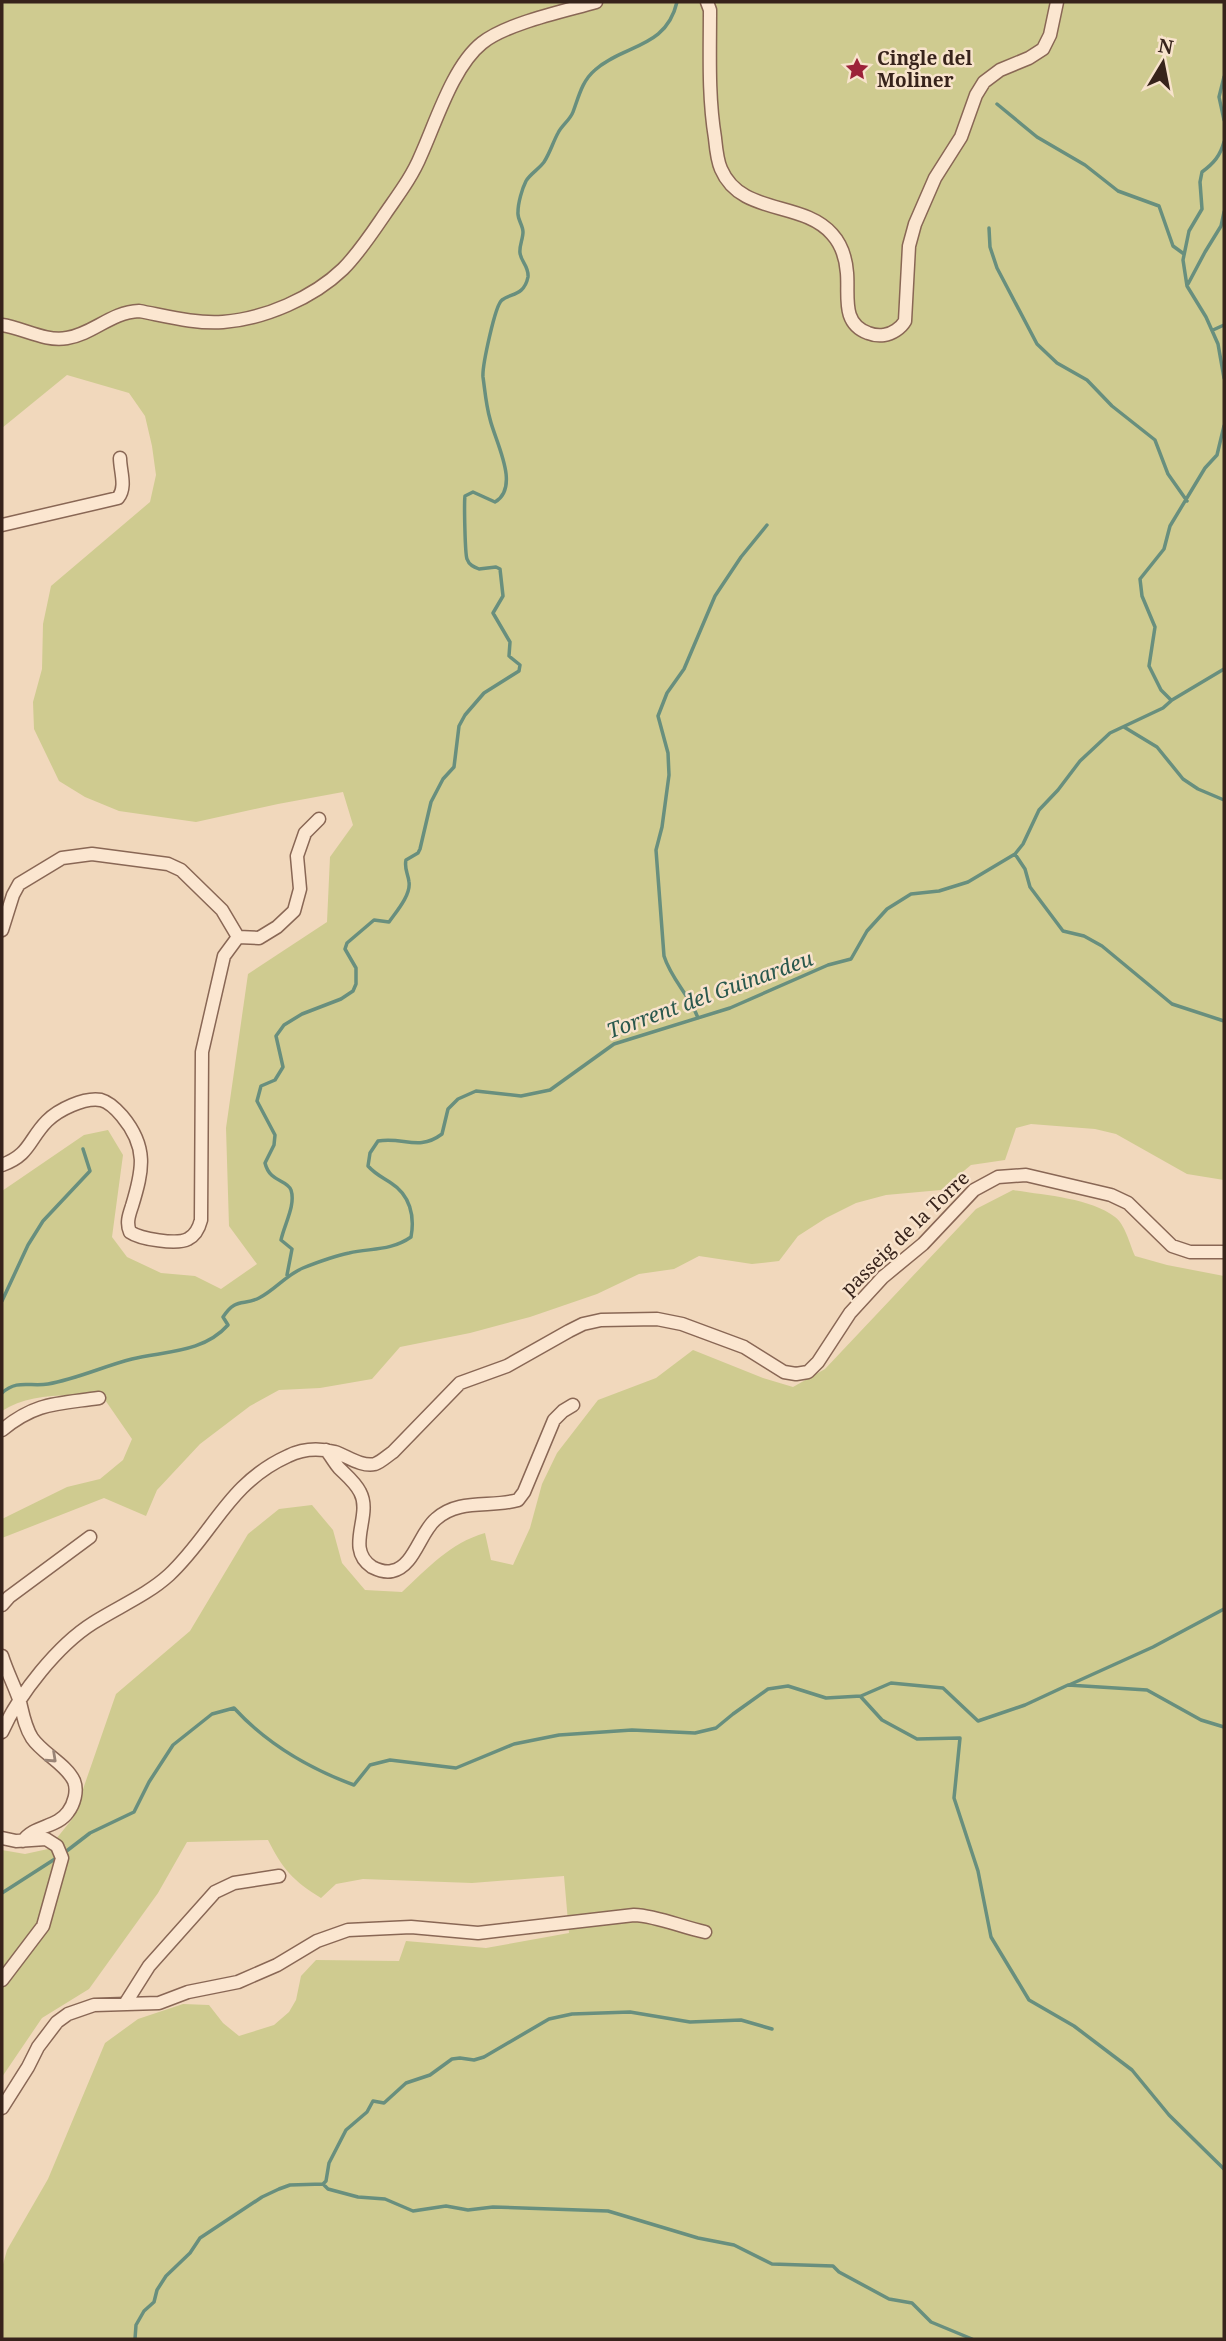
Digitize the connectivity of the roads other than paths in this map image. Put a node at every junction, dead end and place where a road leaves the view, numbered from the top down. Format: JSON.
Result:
{"nodes":[{"id":1,"x":596,"y":2,"type":"edge"},
{"id":2,"x":707,"y":2,"type":"edge"},
{"id":3,"x":1057,"y":2,"type":"edge"},
{"id":4,"x":2,"y":325,"type":"edge"},
{"id":5,"x":120,"y":458,"type":"dead end"},
{"id":6,"x":2,"y":525,"type":"edge"},
{"id":7,"x":319,"y":819,"type":"dead end"},
{"id":8,"x":2,"y":930,"type":"edge"},
{"id":9,"x":238,"y":937,"type":"junction"},
{"id":10,"x":2,"y":1165,"type":"edge"},
{"id":11,"x":1224,"y":1252,"type":"edge"},
{"id":12,"x":99,"y":1398,"type":"dead end"},
{"id":13,"x":573,"y":1405,"type":"dead end"},
{"id":14,"x":2,"y":1430,"type":"edge"},
{"id":15,"x":326,"y":1450,"type":"junction"},
{"id":16,"x":90,"y":1537,"type":"dead end"},
{"id":17,"x":2,"y":1605,"type":"edge"},
{"id":18,"x":2,"y":1656,"type":"edge"},
{"id":19,"x":19,"y":1701,"type":"junction"},
{"id":20,"x":2,"y":1732,"type":"edge"},
{"id":21,"x":2,"y":1838,"type":"edge"},
{"id":22,"x":23,"y":1841,"type":"junction"},
{"id":23,"x":278,"y":1876,"type":"dead end"},
{"id":24,"x":705,"y":1932,"type":"dead end"},
{"id":25,"x":2,"y":1980,"type":"edge"},
{"id":26,"x":124,"y":2004,"type":"junction"},
{"id":27,"x":2,"y":2108,"type":"edge"}],
"edges":[{"from":1,"to":4,"type":"street"},
{"from":2,"to":3,"type":"street"},
{"from":5,"to":6,"type":"street"},
{"from":7,"to":9,"type":"street"},
{"from":8,"to":9,"type":"street"},
{"from":9,"to":10,"type":"street"},
{"from":11,"to":15,"type":"street","name":"passeig de la Torre"},
{"from":12,"to":14,"type":"street"},
{"from":13,"to":15,"type":"street"},
{"from":15,"to":19,"type":"street","name":"passeig de la Torre"},
{"from":16,"to":17,"type":"street"},
{"from":18,"to":19,"type":"street"},
{"from":19,"to":20,"type":"street","name":"passeig de la Torre"},
{"from":19,"to":22,"type":"street","one_way":true},
{"from":21,"to":22,"type":"street"},
{"from":22,"to":25,"type":"street"},
{"from":23,"to":26,"type":"street"},
{"from":24,"to":26,"type":"street"},
{"from":26,"to":27,"type":"street"}]}
